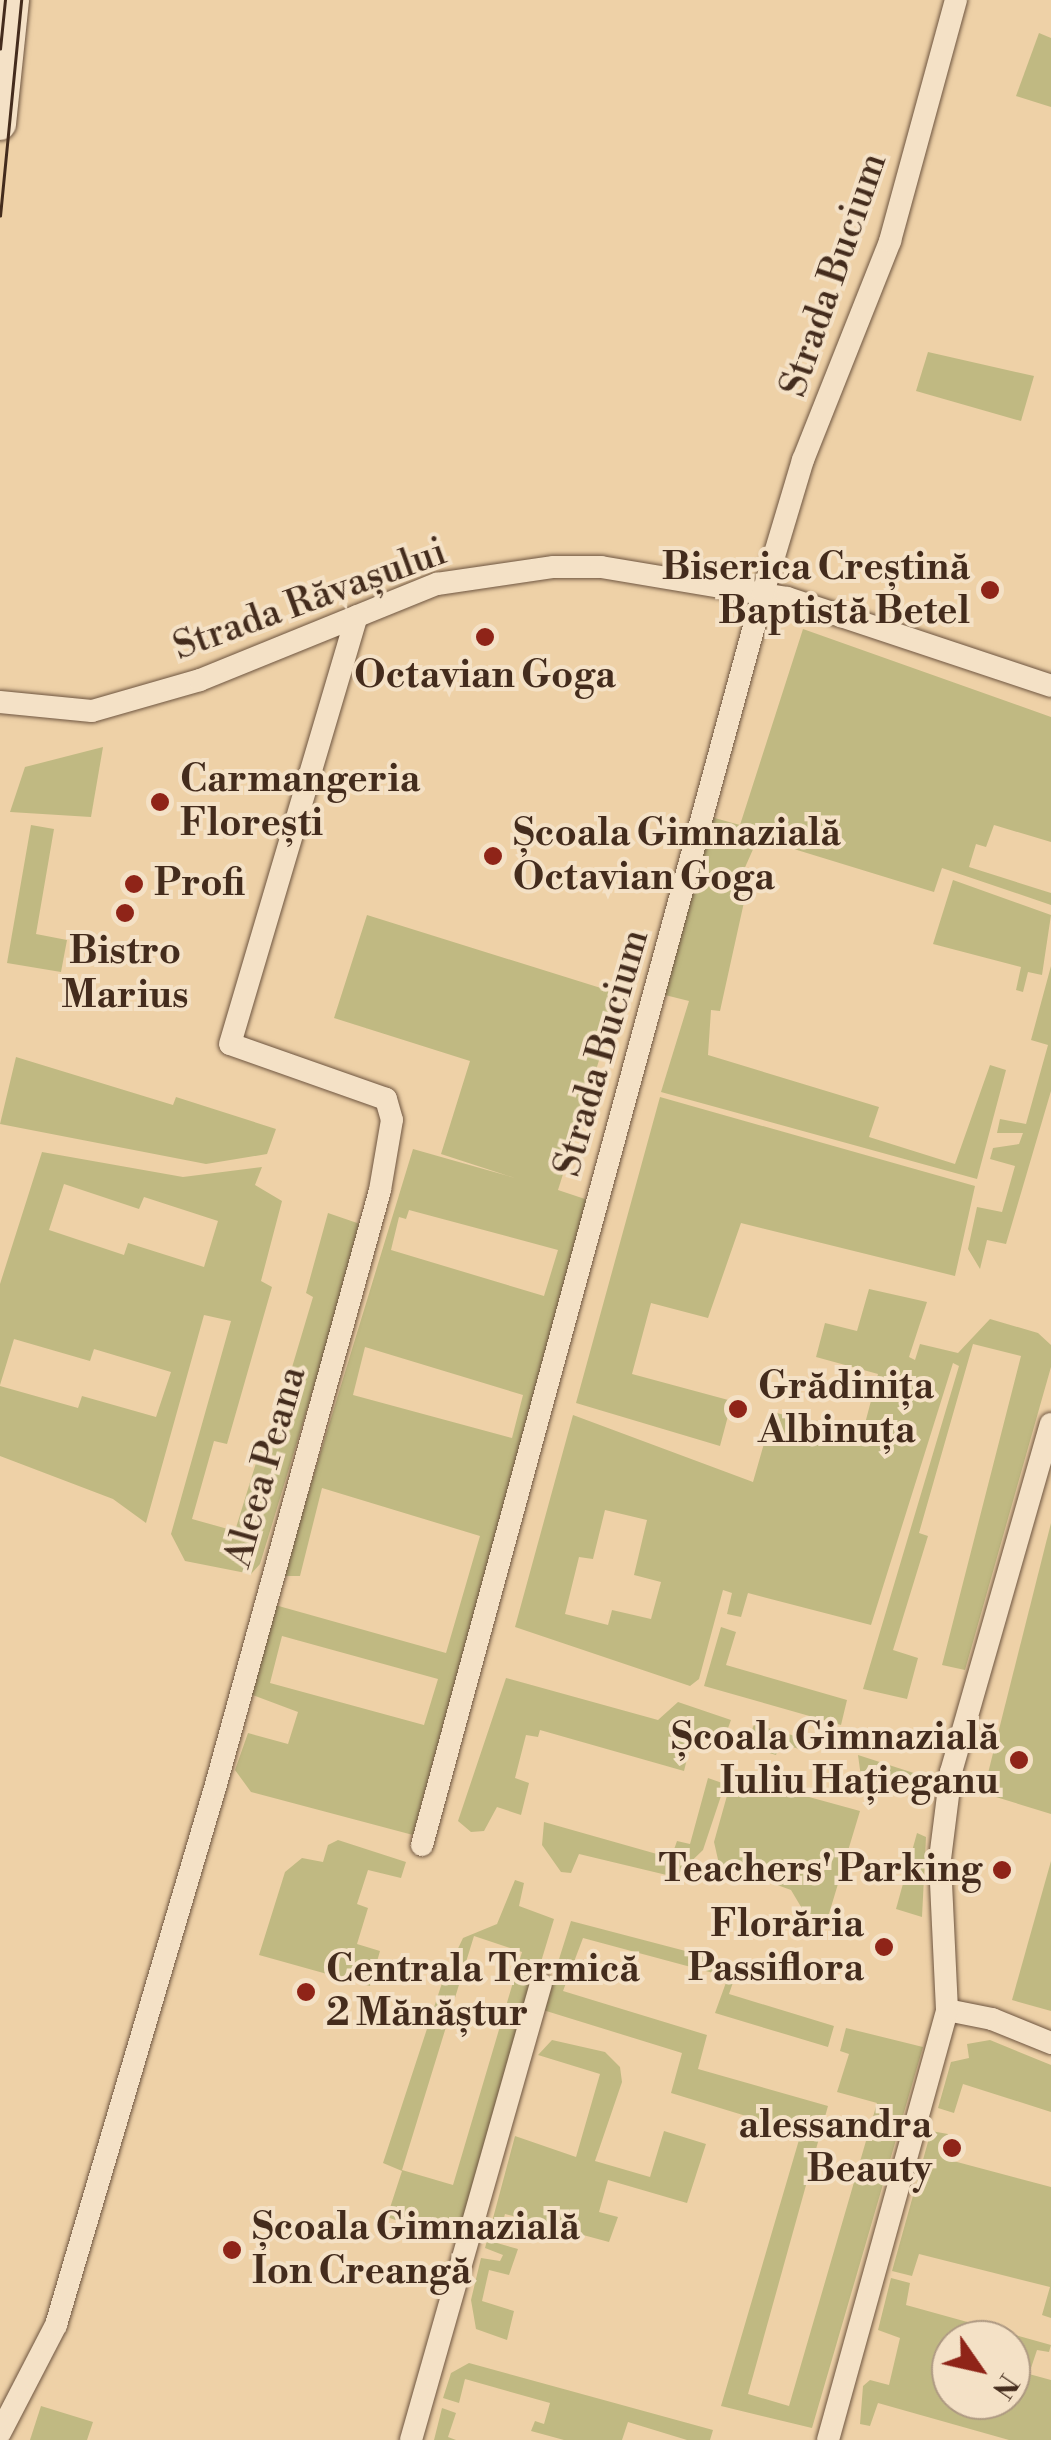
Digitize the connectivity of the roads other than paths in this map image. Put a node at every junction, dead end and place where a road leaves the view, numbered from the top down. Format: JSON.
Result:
{"nodes":[{"id":1,"x":12,"y":0,"type":"edge"},
{"id":2,"x":956,"y":0,"type":"edge"},
{"id":3,"x":0,"y":124,"type":"edge"},
{"id":4,"x":764,"y":594,"type":"junction"},
{"id":5,"x":357,"y":616,"type":"junction"},
{"id":6,"x":1051,"y":686,"type":"edge"},
{"id":7,"x":0,"y":702,"type":"edge"},
{"id":8,"x":1051,"y":1424,"type":"edge"},
{"id":9,"x":1046,"y":1457,"type":"edge"},
{"id":10,"x":422,"y":1845,"type":"dead end"},
{"id":11,"x":541,"y":1984,"type":"dead end"},
{"id":12,"x":947,"y":2010,"type":"junction"},
{"id":13,"x":1051,"y":2043,"type":"edge"},
{"id":14,"x":0,"y":2432,"type":"edge"},
{"id":15,"x":412,"y":2440,"type":"edge"},
{"id":16,"x":828,"y":2440,"type":"edge"}],
"edges":[{"from":1,"to":3,"type":"main road"},
{"from":2,"to":4,"type":"street","name":"Strada Bucium"},
{"from":4,"to":5,"type":"street","name":"Strada Răvașului"},
{"from":4,"to":6,"type":"street","name":"Strada Răvașului"},
{"from":4,"to":10,"type":"street","name":"Strada Bucium"},
{"from":5,"to":7,"type":"street","name":"Strada Răvașului"},
{"from":5,"to":14,"type":"street","name":"Aleea Peana"},
{"from":8,"to":9,"type":"street"},
{"from":9,"to":12,"type":"street"},
{"from":11,"to":15,"type":"street"},
{"from":12,"to":13,"type":"street"},
{"from":12,"to":16,"type":"street"}]}
